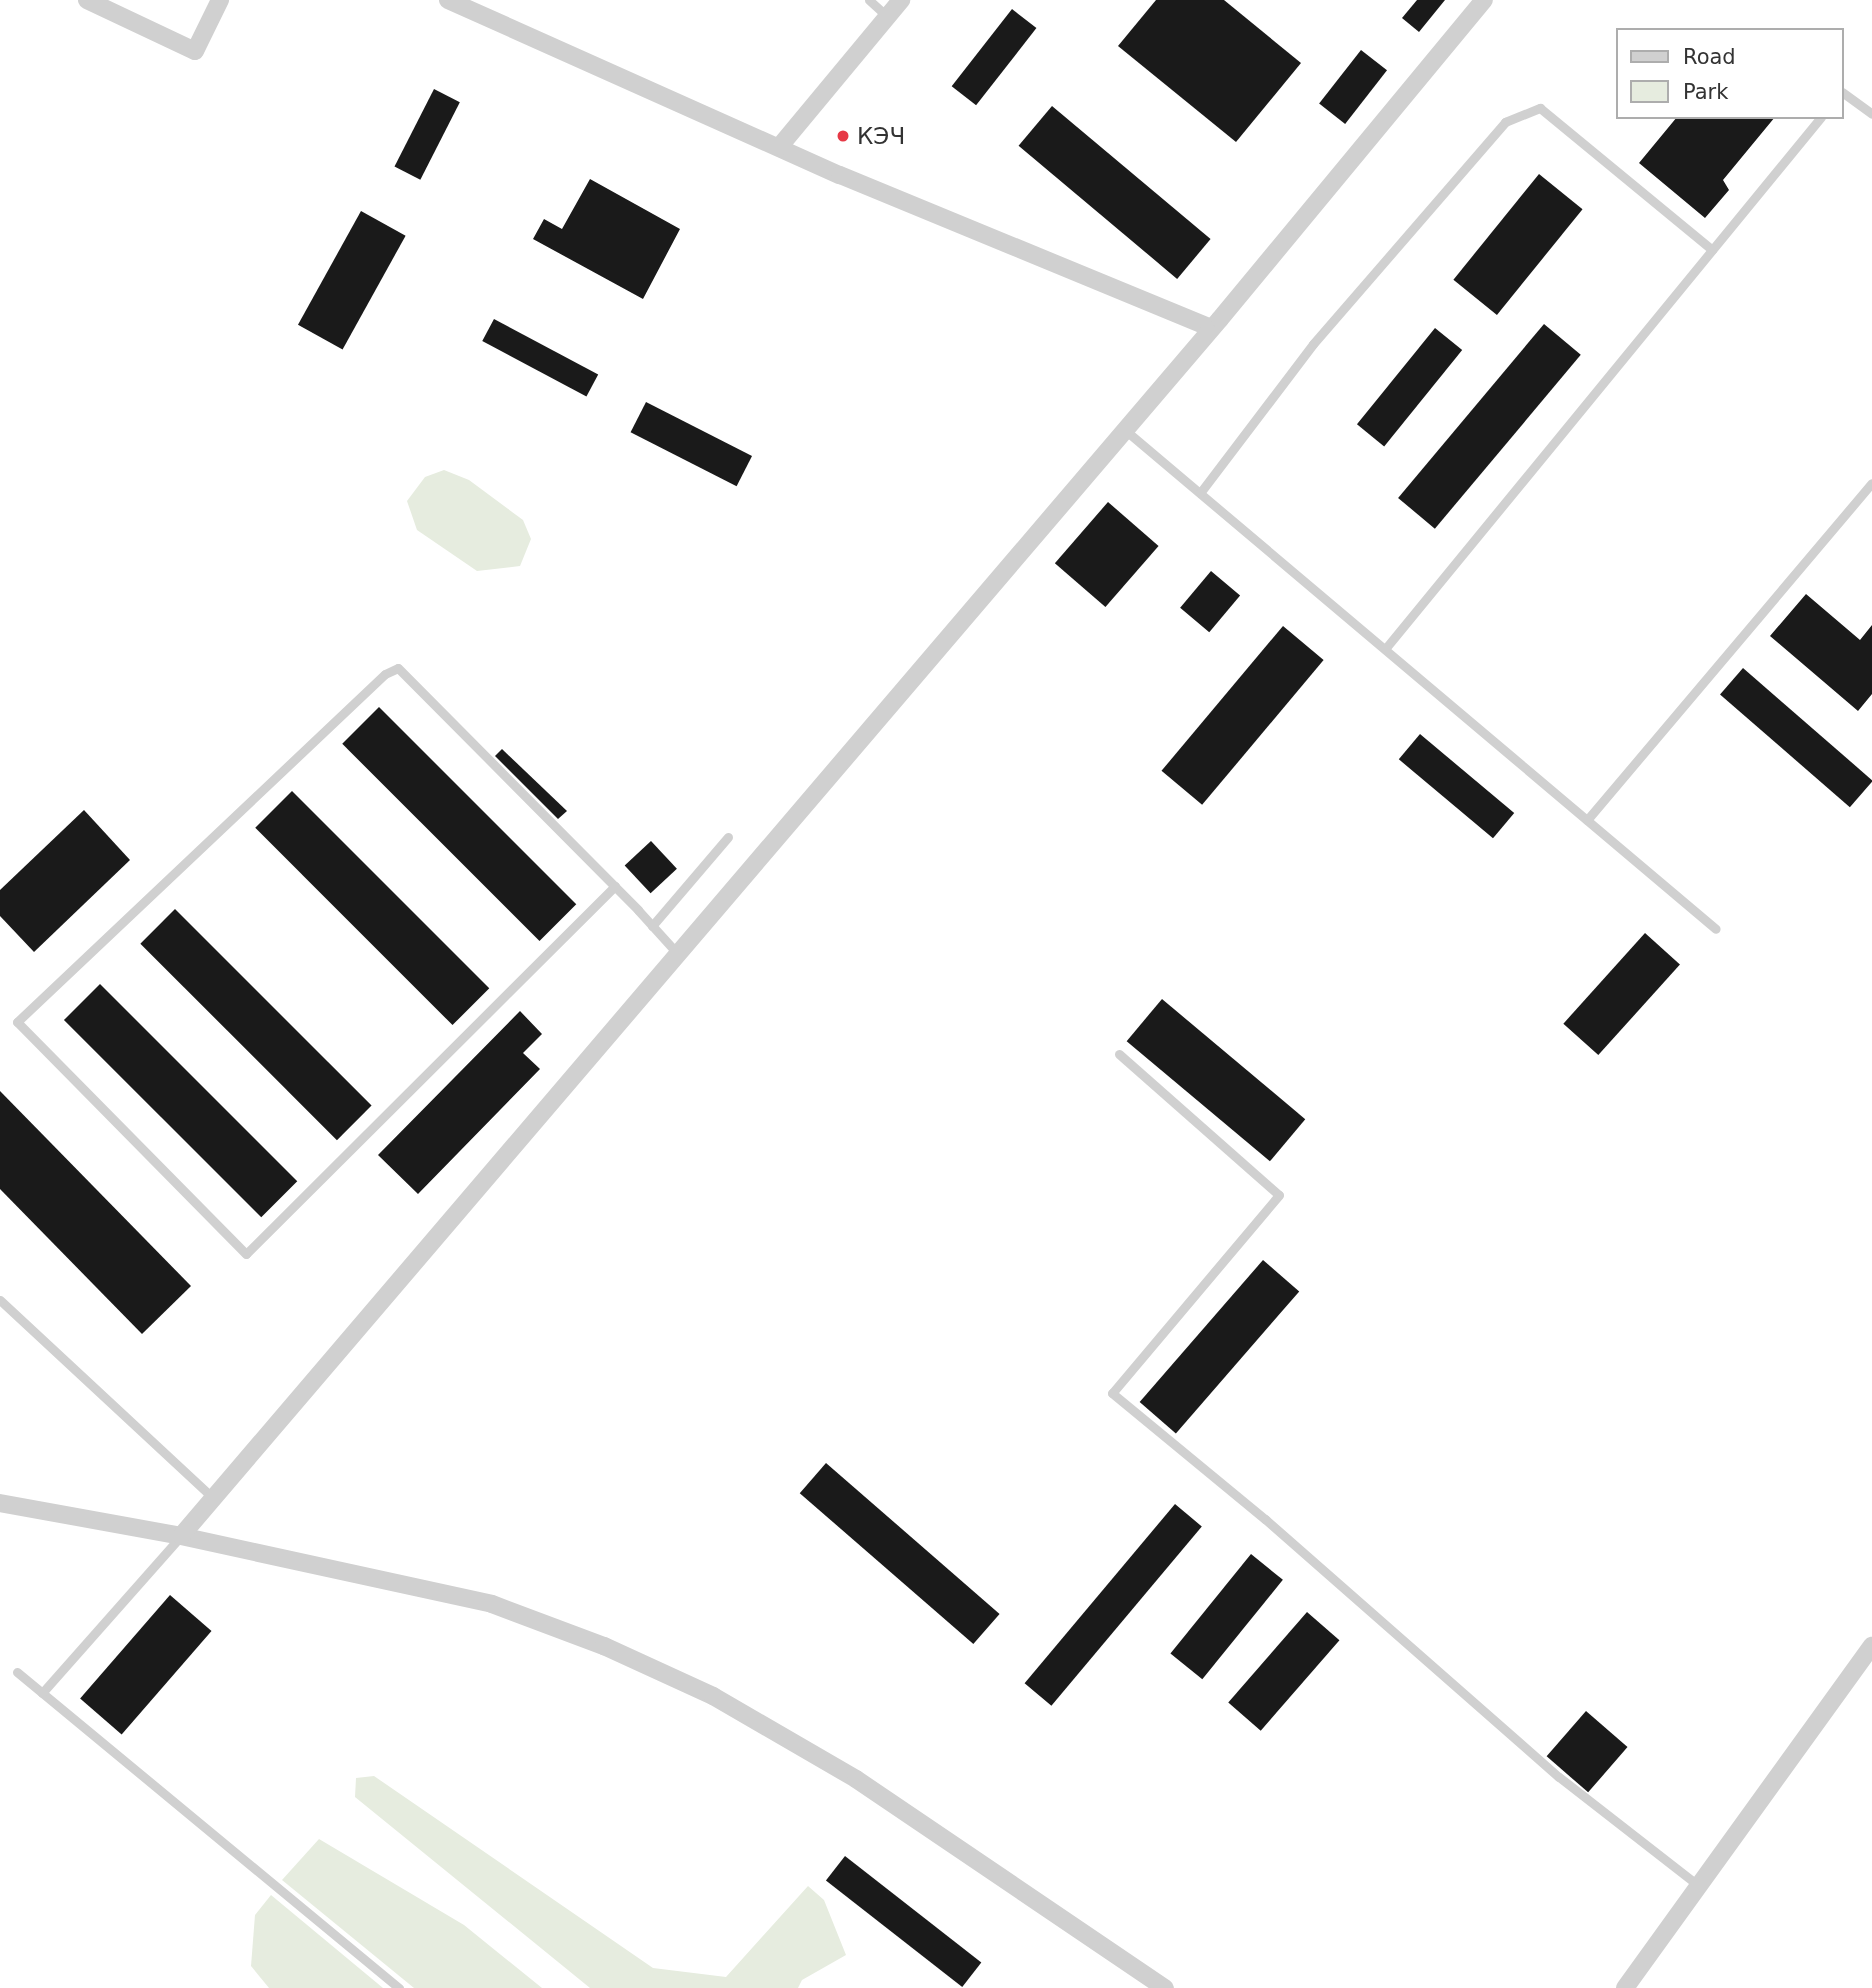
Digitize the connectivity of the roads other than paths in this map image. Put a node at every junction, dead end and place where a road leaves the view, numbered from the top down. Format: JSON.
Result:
{"nodes":[{"id":1,"x":87,"y":0,"type":"edge"},
{"id":2,"x":220,"y":0,"type":"edge"},
{"id":3,"x":448,"y":0,"type":"edge"},
{"id":4,"x":869,"y":0,"type":"edge"},
{"id":5,"x":901,"y":0,"type":"edge"},
{"id":6,"x":1484,"y":0,"type":"edge"},
{"id":7,"x":887,"y":16,"type":"junction"},
{"id":8,"x":1844,"y":93,"type":"edge"},
{"id":9,"x":1872,"y":114,"type":"edge"},
{"id":10,"x":1819,"y":119,"type":"edge"},
{"id":11,"x":780,"y":146,"type":"junction"},
{"id":12,"x":1712,"y":250,"type":"junction"},
{"id":13,"x":1212,"y":328,"type":"junction"},
{"id":14,"x":1125,"y":430,"type":"junction"},
{"id":15,"x":1872,"y":483,"type":"edge"},
{"id":16,"x":1200,"y":493,"type":"junction"},
{"id":17,"x":1384,"y":649,"type":"junction"},
{"id":18,"x":1587,"y":820,"type":"junction"},
{"id":19,"x":728,"y":837,"type":"dead end"},
{"id":20,"x":615,"y":886,"type":"junction"},
{"id":21,"x":652,"y":926,"type":"junction"},
{"id":22,"x":1716,"y":929,"type":"dead end"},
{"id":23,"x":677,"y":953,"type":"junction"},
{"id":24,"x":1119,"y":1054,"type":"dead end"},
{"id":25,"x":0,"y":1300,"type":"edge"},
{"id":26,"x":212,"y":1497,"type":"junction"},
{"id":27,"x":0,"y":1503,"type":"edge"},
{"id":28,"x":181,"y":1536,"type":"junction"},
{"id":29,"x":1872,"y":1646,"type":"edge"},
{"id":30,"x":17,"y":1672,"type":"dead end"},
{"id":31,"x":42,"y":1693,"type":"junction"},
{"id":32,"x":1699,"y":1886,"type":"junction"},
{"id":33,"x":399,"y":1988,"type":"edge"},
{"id":34,"x":1165,"y":1988,"type":"edge"},
{"id":35,"x":1625,"y":1988,"type":"edge"}],
"edges":[{"from":1,"to":2,"type":"street"},
{"from":3,"to":11,"type":"street"},
{"from":4,"to":7,"type":"lane"},
{"from":5,"to":7,"type":"street"},
{"from":6,"to":13,"type":"street"},
{"from":7,"to":11,"type":"street"},
{"from":8,"to":9,"type":"lane"},
{"from":10,"to":12,"type":"lane"},
{"from":11,"to":13,"type":"street"},
{"from":12,"to":16,"type":"lane"},
{"from":12,"to":17,"type":"lane"},
{"from":13,"to":14,"type":"street"},
{"from":14,"to":16,"type":"lane"},
{"from":14,"to":23,"type":"street"},
{"from":15,"to":18,"type":"lane"},
{"from":16,"to":17,"type":"lane"},
{"from":17,"to":18,"type":"lane"},
{"from":18,"to":22,"type":"lane"},
{"from":19,"to":21,"type":"lane"},
{"from":20,"to":20,"type":"lane"},
{"from":20,"to":21,"type":"lane"},
{"from":21,"to":23,"type":"lane"},
{"from":23,"to":26,"type":"street"},
{"from":24,"to":32,"type":"lane"},
{"from":25,"to":26,"type":"lane"},
{"from":26,"to":28,"type":"street"},
{"from":27,"to":28,"type":"street"},
{"from":28,"to":31,"type":"lane"},
{"from":28,"to":34,"type":"street"},
{"from":29,"to":32,"type":"street"},
{"from":30,"to":31,"type":"lane"},
{"from":31,"to":33,"type":"lane"},
{"from":32,"to":35,"type":"street"}]}
